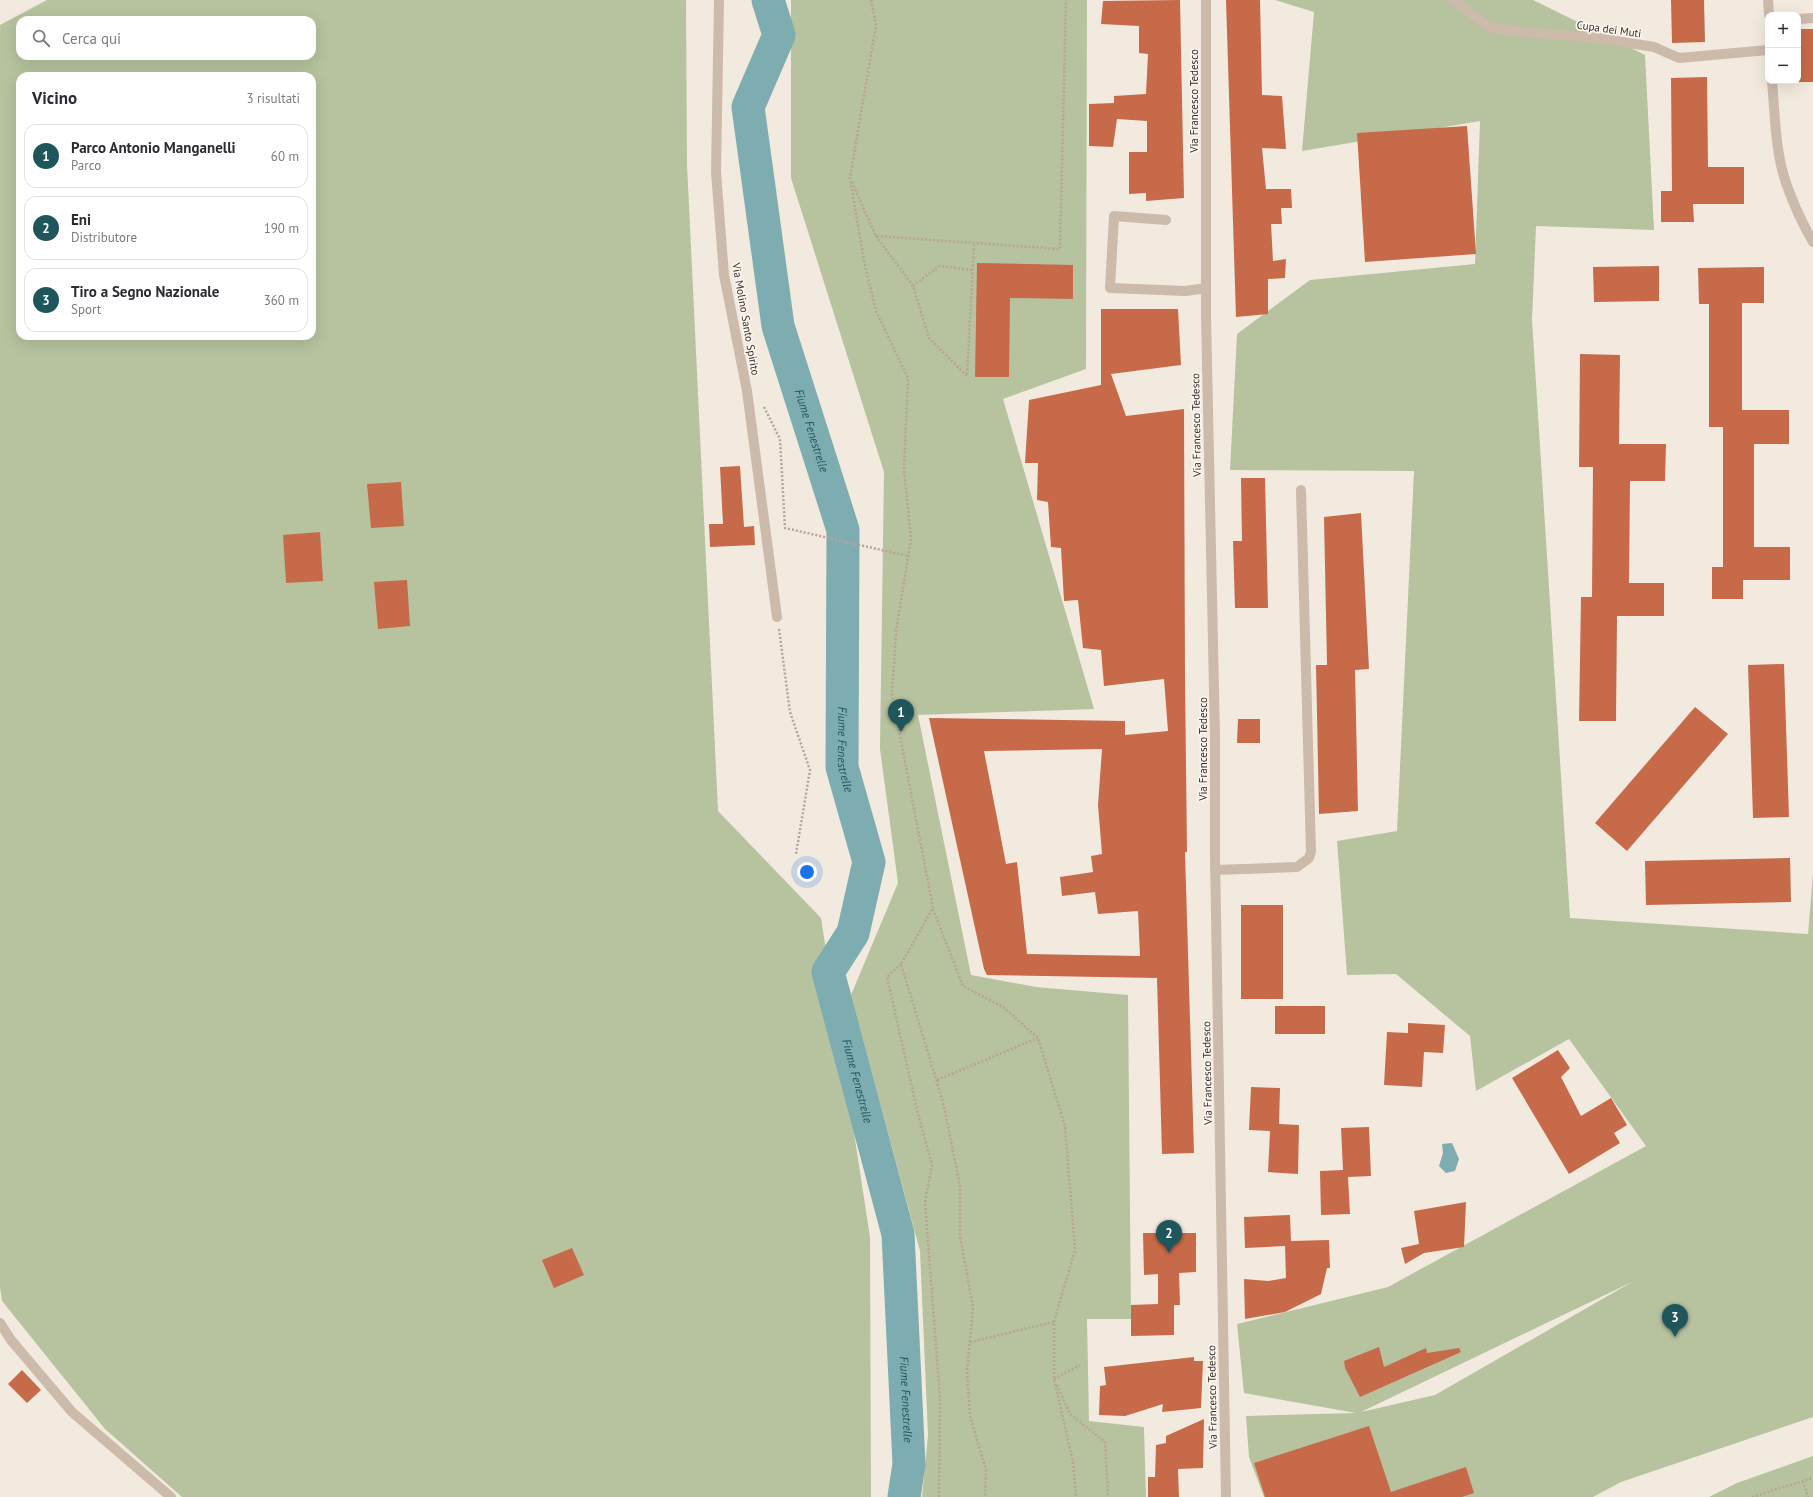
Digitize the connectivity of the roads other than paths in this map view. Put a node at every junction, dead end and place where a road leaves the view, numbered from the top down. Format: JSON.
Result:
{"nodes":[{"id":1,"x":720,"y":0,"type":"edge"},
{"id":2,"x":1206,"y":0,"type":"edge"},
{"id":3,"x":1453,"y":0,"type":"edge"},
{"id":4,"x":1768,"y":0,"type":"edge"},
{"id":5,"x":1769,"y":12,"type":"edge"},
{"id":6,"x":1813,"y":18,"type":"edge"},
{"id":7,"x":1801,"y":19,"type":"edge"},
{"id":8,"x":1765,"y":50,"type":"edge"},
{"id":9,"x":1772,"y":84,"type":"edge"},
{"id":10,"x":1166,"y":220,"type":"dead end"},
{"id":11,"x":1813,"y":242,"type":"edge"},
{"id":12,"x":1206,"y":288,"type":"junction"},
{"id":13,"x":1301,"y":490,"type":"dead end"},
{"id":14,"x":777,"y":617,"type":"road end"},
{"id":15,"x":1215,"y":870,"type":"junction"},
{"id":16,"x":0,"y":1323,"type":"edge"},
{"id":17,"x":171,"y":1497,"type":"edge"},
{"id":18,"x":1226,"y":1497,"type":"edge"}],
"edges":[{"from":1,"to":14,"type":"street","name":"Via Molino Santo Spirito"},
{"from":2,"to":12,"type":"street","name":"Via Francesco Tedesco"},
{"from":3,"to":8,"type":"street","name":"Cupa dei Muti"},
{"from":4,"to":5,"type":"street"},
{"from":6,"to":7,"type":"street"},
{"from":9,"to":11,"type":"street"},
{"from":10,"to":12,"type":"street"},
{"from":12,"to":15,"type":"street","name":"Via Francesco Tedesco"},
{"from":13,"to":15,"type":"street"},
{"from":15,"to":18,"type":"street","name":"Via Francesco Tedesco"},
{"from":16,"to":17,"type":"street"}]}
